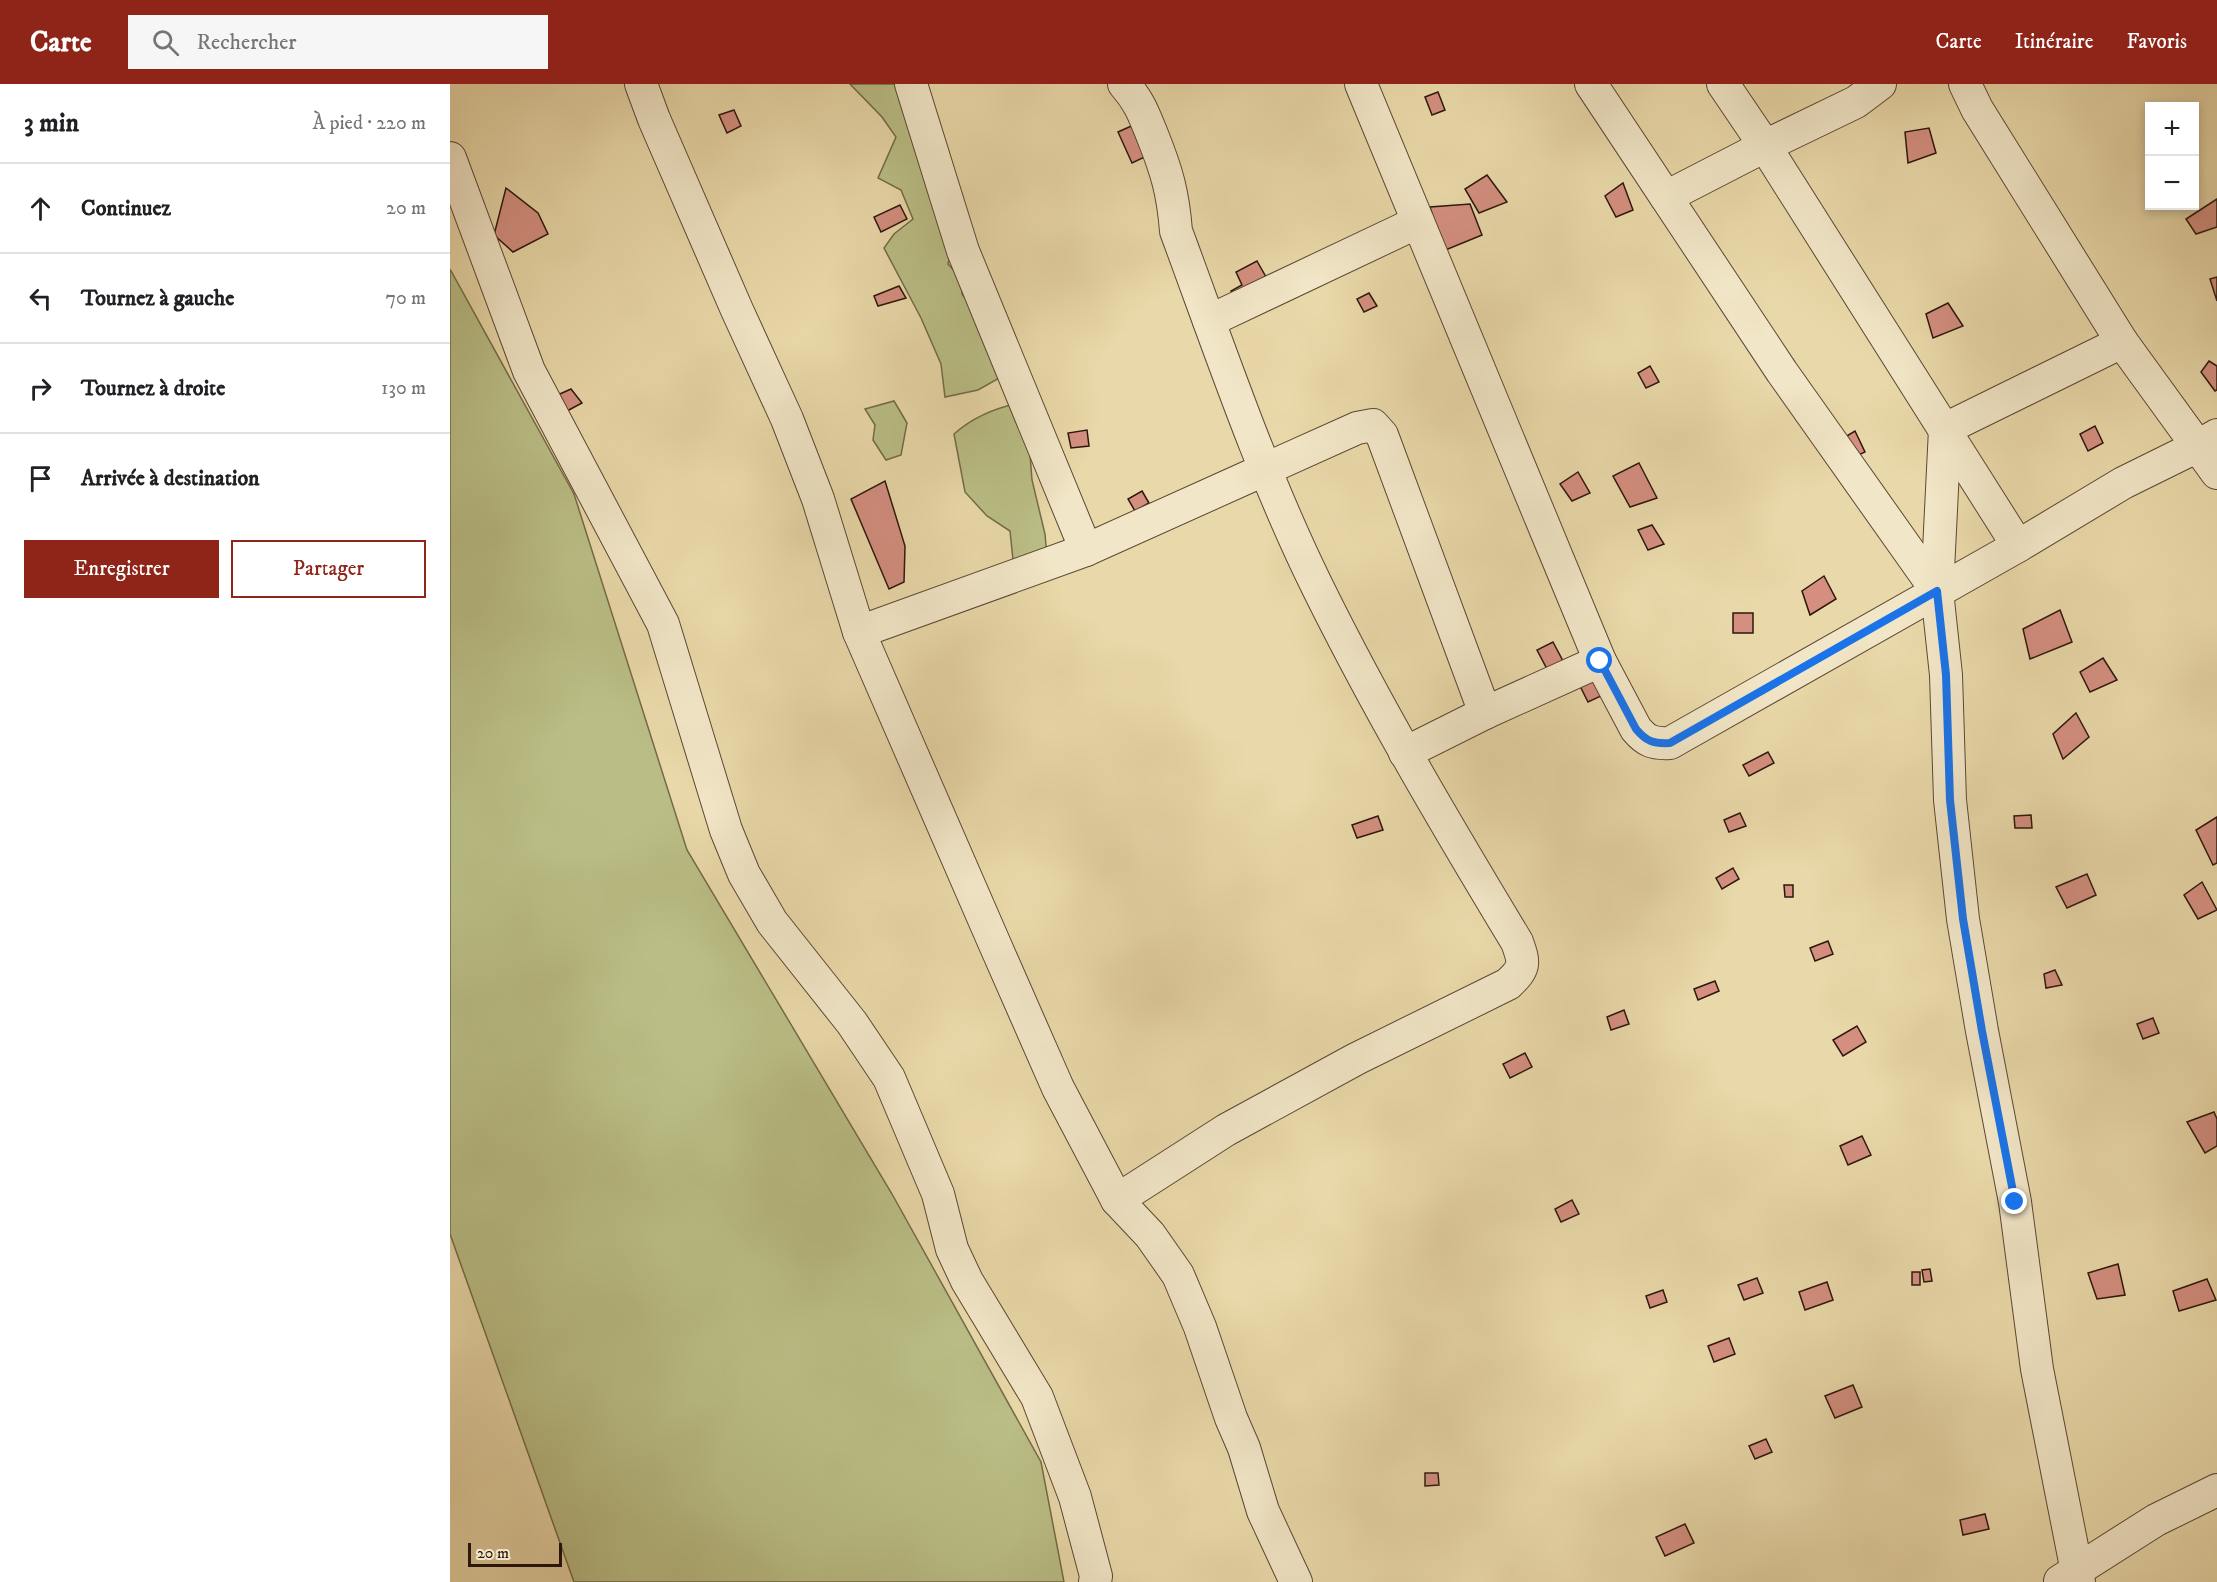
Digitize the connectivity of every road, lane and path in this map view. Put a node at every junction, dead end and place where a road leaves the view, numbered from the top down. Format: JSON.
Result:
{"nodes":[{"id":1,"x":641,"y":84,"type":"edge"},
{"id":2,"x":911,"y":84,"type":"edge"},
{"id":3,"x":1124,"y":84,"type":"edge"},
{"id":4,"x":1361,"y":84,"type":"edge"},
{"id":5,"x":1591,"y":84,"type":"edge"},
{"id":6,"x":1723,"y":84,"type":"edge"},
{"id":7,"x":1880,"y":84,"type":"edge"},
{"id":8,"x":1965,"y":84,"type":"edge"},
{"id":9,"x":1765,"y":146,"type":"junction"},
{"id":10,"x":450,"y":158,"type":"edge"},
{"id":11,"x":1666,"y":197,"type":"junction"},
{"id":12,"x":1418,"y":222,"type":"junction"},
{"id":13,"x":1209,"y":321,"type":"junction"},
{"id":14,"x":2122,"y":342,"type":"junction"},
{"id":15,"x":1945,"y":429,"type":"junction"},
{"id":16,"x":2207,"y":440,"type":"edge"},
{"id":17,"x":1266,"y":469,"type":"junction"},
{"id":18,"x":2217,"y":473,"type":"edge"},
{"id":19,"x":2018,"y":546,"type":"junction"},
{"id":20,"x":1086,"y":550,"type":"junction"},
{"id":21,"x":1937,"y":591,"type":"junction"},
{"id":22,"x":859,"y":632,"type":"junction"},
{"id":23,"x":1600,"y":661,"type":"junction"},
{"id":24,"x":1485,"y":713,"type":"junction"},
{"id":25,"x":1405,"y":753,"type":"junction"},
{"id":26,"x":1117,"y":1200,"type":"junction"},
{"id":27,"x":2217,"y":1490,"type":"edge"},
{"id":28,"x":2071,"y":1579,"type":"edge"},
{"id":29,"x":1095,"y":1582,"type":"edge"},
{"id":30,"x":1296,"y":1582,"type":"edge"}],
"edges":[{"from":1,"to":22,"type":"street"},
{"from":2,"to":20,"type":"street"},
{"from":3,"to":13,"type":"street"},
{"from":4,"to":12,"type":"street"},
{"from":5,"to":11,"type":"street"},
{"from":6,"to":9,"type":"street"},
{"from":7,"to":9,"type":"street"},
{"from":8,"to":14,"type":"street"},
{"from":9,"to":11,"type":"street"},
{"from":9,"to":15,"type":"street"},
{"from":10,"to":29,"type":"street"},
{"from":11,"to":21,"type":"street"},
{"from":12,"to":13,"type":"street"},
{"from":12,"to":23,"type":"street"},
{"from":13,"to":17,"type":"street"},
{"from":14,"to":15,"type":"street"},
{"from":14,"to":16,"type":"street"},
{"from":15,"to":19,"type":"street"},
{"from":15,"to":21,"type":"street"},
{"from":16,"to":18,"type":"street"},
{"from":16,"to":19,"type":"street"},
{"from":17,"to":20,"type":"street"},
{"from":17,"to":24,"type":"street"},
{"from":17,"to":25,"type":"street"},
{"from":19,"to":21,"type":"street"},
{"from":20,"to":22,"type":"street"},
{"from":21,"to":23,"type":"street"},
{"from":21,"to":28,"type":"street"},
{"from":22,"to":26,"type":"street"},
{"from":23,"to":24,"type":"street"},
{"from":24,"to":25,"type":"street"},
{"from":25,"to":26,"type":"street"},
{"from":26,"to":30,"type":"street"},
{"from":27,"to":28,"type":"street"}]}
